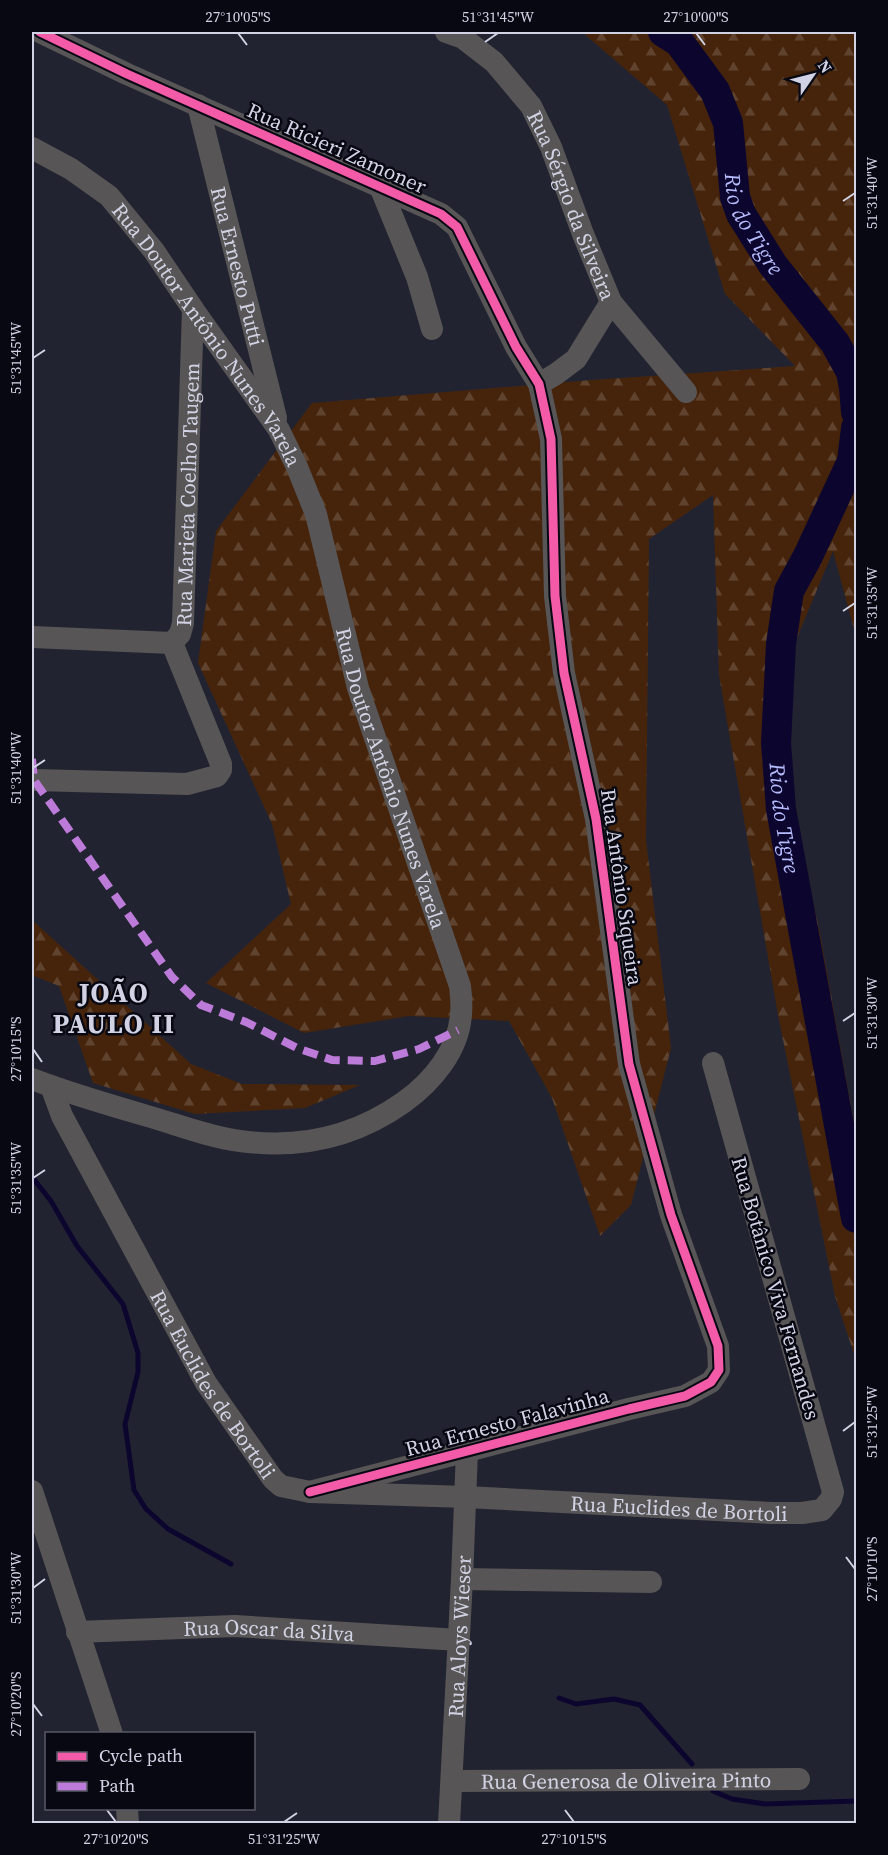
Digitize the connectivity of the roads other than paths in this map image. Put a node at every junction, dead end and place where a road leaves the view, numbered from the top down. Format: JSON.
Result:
{"nodes":[{"id":1,"x":40,"y":32,"type":"edge"},
{"id":2,"x":446,"y":32,"type":"edge"},
{"id":3,"x":198,"y":105,"type":"junction"},
{"id":4,"x":32,"y":148,"type":"edge"},
{"id":5,"x":381,"y":189,"type":"junction"},
{"id":6,"x":611,"y":302,"type":"junction"},
{"id":7,"x":193,"y":309,"type":"junction"},
{"id":8,"x":432,"y":329,"type":"dead end"},
{"id":9,"x":539,"y":384,"type":"junction"},
{"id":10,"x":686,"y":392,"type":"dead end"},
{"id":11,"x":279,"y":430,"type":"junction"},
{"id":12,"x":32,"y":637,"type":"edge"},
{"id":13,"x":172,"y":643,"type":"junction"},
{"id":14,"x":34,"y":780,"type":"dead end"},
{"id":15,"x":713,"y":1063,"type":"dead end"},
{"id":16,"x":41,"y":1083,"type":"edge"},
{"id":17,"x":711,"y":1382,"type":"joint"},
{"id":18,"x":466,"y":1451,"type":"junction"},
{"id":19,"x":32,"y":1491,"type":"edge"},
{"id":20,"x":310,"y":1492,"type":"junction"},
{"id":21,"x":466,"y":1497,"type":"junction"},
{"id":22,"x":822,"y":1509,"type":"joint"},
{"id":23,"x":462,"y":1579,"type":"junction"},
{"id":24,"x":651,"y":1582,"type":"dead end"},
{"id":25,"x":77,"y":1632,"type":"junction"},
{"id":26,"x":459,"y":1640,"type":"junction"},
{"id":27,"x":111,"y":1732,"type":"edge"},
{"id":28,"x":799,"y":1779,"type":"dead end"},
{"id":29,"x":452,"y":1781,"type":"junction"},
{"id":30,"x":449,"y":1824,"type":"edge"}],
"edges":[{"from":1,"to":3,"type":"street","name":"Rua Ricieri Zamoner"},
{"from":2,"to":6,"type":"street","name":"Rua Sérgio da Silveira"},
{"from":3,"to":5,"type":"street","name":"Rua Ricieri Zamoner"},
{"from":3,"to":11,"type":"street","name":"Rua Ernesto Putti"},
{"from":4,"to":7,"type":"street","name":"Rua Doutor Antônio Nunes Varela"},
{"from":5,"to":8,"type":"street"},
{"from":5,"to":9,"type":"street","name":"Rua Ricieri Zamoner"},
{"from":6,"to":9,"type":"street"},
{"from":6,"to":10,"type":"street","name":"Rua Sérgio da Silveira"},
{"from":7,"to":11,"type":"street","name":"Rua Doutor Antônio Nunes Varela"},
{"from":7,"to":13,"type":"street","name":"Rua Marieta Coelho Taugem"},
{"from":9,"to":17,"type":"street","name":"Rua Antônio Siqueira"},
{"from":11,"to":16,"type":"street","name":"Rua Doutor Antônio Nunes Varela"},
{"from":12,"to":13,"type":"street"},
{"from":13,"to":14,"type":"street"},
{"from":15,"to":22,"type":"street","name":"Rua Botânico Viva Fernandes"},
{"from":16,"to":20,"type":"street","name":"Rua Euclides de Bortoli"},
{"from":17,"to":18,"type":"street","name":"Rua Ernesto Falavinha"},
{"from":18,"to":20,"type":"street","name":"Rua Ernesto Falavinha"},
{"from":18,"to":21,"type":"street","name":"Rua Aloys Wieser"},
{"from":19,"to":25,"type":"street"},
{"from":20,"to":21,"type":"street","name":"Rua Euclides de Bortoli"},
{"from":21,"to":22,"type":"street","name":"Rua Euclides de Bortoli"},
{"from":21,"to":23,"type":"street","name":"Rua Aloys Wieser"},
{"from":23,"to":24,"type":"street"},
{"from":23,"to":26,"type":"street","name":"Rua Aloys Wieser"},
{"from":25,"to":26,"type":"street","name":"Rua Oscar da Silva"},
{"from":25,"to":27,"type":"street"},
{"from":26,"to":29,"type":"street","name":"Rua Aloys Wieser"},
{"from":28,"to":29,"type":"street","name":"Rua Generosa de Oliveira Pinto"},
{"from":29,"to":30,"type":"street","name":"Rua Aloys Wieser"}]}
